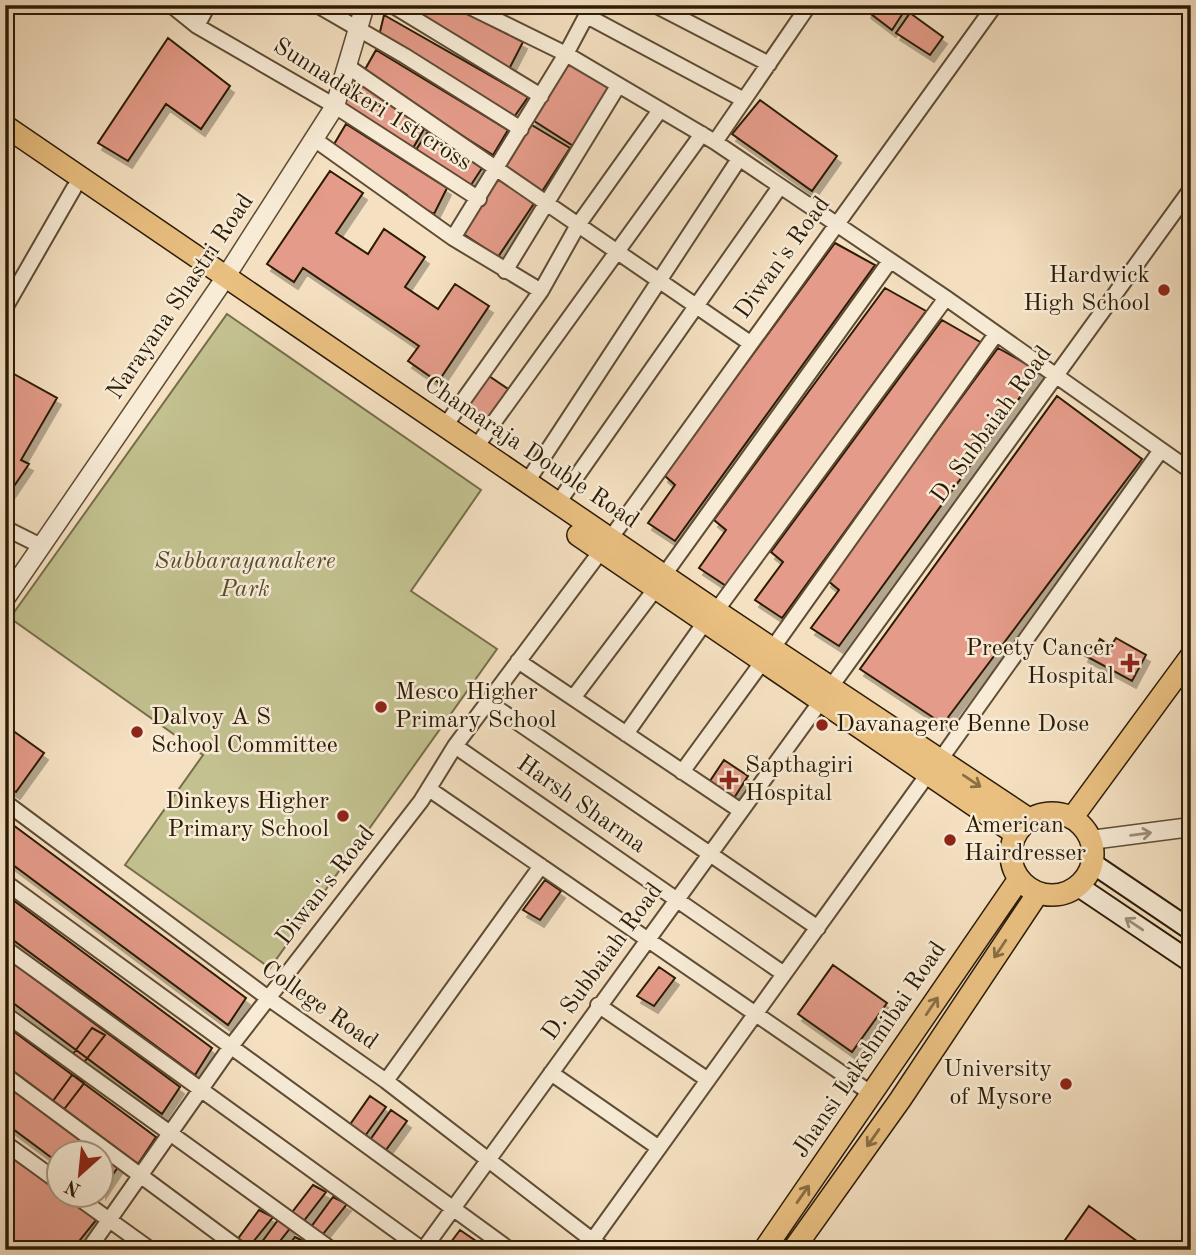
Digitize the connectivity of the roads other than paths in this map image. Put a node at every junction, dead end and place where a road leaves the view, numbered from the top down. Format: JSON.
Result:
{"nodes":[{"id":1,"x":171,"y":5,"type":"edge"},
{"id":2,"x":208,"y":5,"type":"edge"},
{"id":3,"x":317,"y":5,"type":"edge"},
{"id":4,"x":365,"y":5,"type":"edge"},
{"id":5,"x":392,"y":5,"type":"edge"},
{"id":6,"x":466,"y":5,"type":"edge"},
{"id":7,"x":655,"y":5,"type":"edge"},
{"id":8,"x":809,"y":5,"type":"edge"},
{"id":9,"x":995,"y":5,"type":"edge"},
{"id":10,"x":590,"y":10,"type":"edge"},
{"id":11,"x":197,"y":26,"type":"junction"},
{"id":12,"x":356,"y":28,"type":"junction"},
{"id":13,"x":566,"y":54,"type":"junction"},
{"id":14,"x":769,"y":64,"type":"junction"},
{"id":15,"x":347,"y":66,"type":"junction"},
{"id":16,"x":618,"y":86,"type":"junction"},
{"id":17,"x":541,"y":96,"type":"junction"},
{"id":18,"x":744,"y":100,"type":"junction"},
{"id":19,"x":335,"y":106,"type":"junction"},
{"id":20,"x":660,"y":110,"type":"junction"},
{"id":21,"x":5,"y":126,"type":"edge"},
{"id":22,"x":521,"y":129,"type":"junction"},
{"id":23,"x":702,"y":134,"type":"junction"},
{"id":24,"x":314,"y":139,"type":"junction"},
{"id":25,"x":5,"y":142,"type":"edge"},
{"id":26,"x":715,"y":142,"type":"junction"},
{"id":27,"x":739,"y":159,"type":"junction"},
{"id":28,"x":497,"y":169,"type":"junction"},
{"id":29,"x":74,"y":188,"type":"junction"},
{"id":30,"x":779,"y":188,"type":"junction"},
{"id":31,"x":1191,"y":189,"type":"edge"},
{"id":32,"x":480,"y":199,"type":"junction"},
{"id":33,"x":545,"y":202,"type":"junction"},
{"id":34,"x":578,"y":225,"type":"junction"},
{"id":35,"x":835,"y":225,"type":"junction"},
{"id":36,"x":453,"y":237,"type":"junction"},
{"id":37,"x":617,"y":252,"type":"junction"},
{"id":38,"x":890,"y":261,"type":"junction"},
{"id":39,"x":505,"y":271,"type":"junction"},
{"id":40,"x":658,"y":280,"type":"junction"},
{"id":41,"x":223,"y":281,"type":"junction"},
{"id":42,"x":541,"y":291,"type":"junction"},
{"id":43,"x":946,"y":299,"type":"junction"},
{"id":44,"x":697,"y":307,"type":"junction"},
{"id":45,"x":5,"y":308,"type":"edge"},
{"id":46,"x":996,"y":334,"type":"junction"},
{"id":47,"x":750,"y":343,"type":"junction"},
{"id":48,"x":1056,"y":376,"type":"junction"},
{"id":49,"x":445,"y":426,"type":"junction"},
{"id":50,"x":475,"y":447,"type":"junction"},
{"id":51,"x":1161,"y":450,"type":"junction"},
{"id":52,"x":1191,"y":471,"type":"edge"},
{"id":53,"x":527,"y":482,"type":"junction"},
{"id":54,"x":558,"y":503,"type":"junction"},
{"id":55,"x":5,"y":528,"type":"edge"},
{"id":56,"x":606,"y":545,"type":"junction"},
{"id":57,"x":41,"y":546,"type":"junction"},
{"id":58,"x":660,"y":581,"type":"junction"},
{"id":59,"x":5,"y":599,"type":"edge"},
{"id":60,"x":711,"y":617,"type":"junction"},
{"id":61,"x":768,"y":655,"type":"junction"},
{"id":62,"x":1191,"y":656,"type":"edge"},
{"id":63,"x":518,"y":661,"type":"junction"},
{"id":64,"x":826,"y":695,"type":"junction"},
{"id":65,"x":573,"y":698,"type":"junction"},
{"id":66,"x":488,"y":702,"type":"junction"},
{"id":67,"x":626,"y":734,"type":"junction"},
{"id":68,"x":455,"y":746,"type":"junction"},
{"id":69,"x":934,"y":767,"type":"junction"},
{"id":70,"x":682,"y":772,"type":"junction"},
{"id":71,"x":429,"y":789,"type":"junction"},
{"id":72,"x":5,"y":802,"type":"edge"},
{"id":73,"x":741,"y":811,"type":"junction"},
{"id":74,"x":1072,"y":818,"type":"junction"},
{"id":75,"x":1022,"y":827,"type":"junction"},
{"id":76,"x":1191,"y":827,"type":"edge"},
{"id":77,"x":1091,"y":840,"type":"junction"},
{"id":78,"x":710,"y":854,"type":"junction"},
{"id":79,"x":1092,"y":863,"type":"junction"},
{"id":80,"x":541,"y":866,"type":"junction"},
{"id":81,"x":1019,"y":879,"type":"junction"},
{"id":82,"x":5,"y":882,"type":"edge"},
{"id":83,"x":1078,"y":886,"type":"junction"},
{"id":84,"x":1038,"y":893,"type":"junction"},
{"id":85,"x":677,"y":899,"type":"junction"},
{"id":86,"x":818,"y":928,"type":"junction"},
{"id":87,"x":1191,"y":930,"type":"edge"},
{"id":88,"x":650,"y":941,"type":"junction"},
{"id":89,"x":5,"y":948,"type":"edge"},
{"id":90,"x":1191,"y":962,"type":"edge"},
{"id":91,"x":785,"y":974,"type":"junction"},
{"id":92,"x":268,"y":998,"type":"junction"},
{"id":93,"x":598,"y":1005,"type":"junction"},
{"id":94,"x":756,"y":1013,"type":"junction"},
{"id":95,"x":5,"y":1014,"type":"edge"},
{"id":96,"x":232,"y":1045,"type":"junction"},
{"id":97,"x":551,"y":1073,"type":"junction"},
{"id":98,"x":5,"y":1075,"type":"edge"},
{"id":99,"x":708,"y":1080,"type":"junction"},
{"id":100,"x":386,"y":1081,"type":"junction"},
{"id":101,"x":201,"y":1092,"type":"junction"},
{"id":102,"x":872,"y":1094,"type":"junction"},
{"id":103,"x":170,"y":1132,"type":"junction"},
{"id":104,"x":5,"y":1143,"type":"edge"},
{"id":105,"x":659,"y":1148,"type":"junction"},
{"id":106,"x":489,"y":1159,"type":"junction"},
{"id":107,"x":46,"y":1173,"type":"edge"},
{"id":108,"x":139,"y":1175,"type":"junction"},
{"id":109,"x":453,"y":1209,"type":"junction"},
{"id":110,"x":96,"y":1210,"type":"edge"},
{"id":111,"x":108,"y":1219,"type":"junction"},
{"id":112,"x":592,"y":1241,"type":"junction"},
{"id":113,"x":88,"y":1250,"type":"edge"},
{"id":114,"x":151,"y":1250,"type":"edge"},
{"id":115,"x":241,"y":1250,"type":"edge"},
{"id":116,"x":332,"y":1250,"type":"edge"},
{"id":117,"x":423,"y":1250,"type":"edge"},
{"id":118,"x":510,"y":1250,"type":"edge"},
{"id":119,"x":605,"y":1250,"type":"edge"},
{"id":120,"x":764,"y":1250,"type":"edge"},
{"id":121,"x":793,"y":1250,"type":"edge"}],
"edges":[{"from":1,"to":11,"type":"street","name":"Sunnadakeri 1st cross"},
{"from":2,"to":11,"type":"street"},
{"from":3,"to":12,"type":"street"},
{"from":4,"to":12,"type":"street","name":"Narayana Shastri Road"},
{"from":5,"to":17,"type":"street"},
{"from":6,"to":13,"type":"street"},
{"from":7,"to":14,"type":"street"},
{"from":8,"to":14,"type":"street"},
{"from":9,"to":35,"type":"street","name":"Diwan's Road"},
{"from":10,"to":13,"type":"street"},
{"from":10,"to":18,"type":"street"},
{"from":11,"to":19,"type":"street","name":"Sunnadakeri 1st cross"},
{"from":12,"to":15,"type":"street","name":"Narayana Shastri Road"},
{"from":12,"to":22,"type":"street"},
{"from":13,"to":16,"type":"street"},
{"from":13,"to":17,"type":"street"},
{"from":14,"to":18,"type":"street"},
{"from":15,"to":19,"type":"street","name":"Narayana Shastri Road"},
{"from":15,"to":28,"type":"street"},
{"from":16,"to":20,"type":"street"},
{"from":16,"to":33,"type":"street"},
{"from":17,"to":22,"type":"street"},
{"from":18,"to":26,"type":"street"},
{"from":19,"to":24,"type":"street","name":"Narayana Shastri Road"},
{"from":19,"to":32,"type":"street","name":"Sunnadakeri 1st cross"},
{"from":20,"to":23,"type":"street"},
{"from":20,"to":34,"type":"street"},
{"from":21,"to":41,"type":"main road","name":"Chamaraja Double Road"},
{"from":22,"to":28,"type":"street"},
{"from":23,"to":26,"type":"street"},
{"from":23,"to":37,"type":"street"},
{"from":24,"to":36,"type":"street"},
{"from":24,"to":41,"type":"street","name":"Narayana Shastri Road"},
{"from":25,"to":29,"type":"main road","name":"Chamaraja Double Road"},
{"from":26,"to":27,"type":"street"},
{"from":27,"to":30,"type":"street"},
{"from":27,"to":40,"type":"street"},
{"from":28,"to":32,"type":"street"},
{"from":28,"to":33,"type":"street"},
{"from":29,"to":41,"type":"main road","name":"Chamaraja Double Road"},
{"from":29,"to":45,"type":"street"},
{"from":30,"to":35,"type":"street"},
{"from":30,"to":44,"type":"street"},
{"from":31,"to":48,"type":"street","name":"D. Subbaiah Road"},
{"from":32,"to":36,"type":"street"},
{"from":33,"to":34,"type":"street"},
{"from":33,"to":39,"type":"street"},
{"from":34,"to":37,"type":"street"},
{"from":34,"to":42,"type":"street"},
{"from":35,"to":38,"type":"street"},
{"from":35,"to":47,"type":"street","name":"Diwan's Road"},
{"from":36,"to":39,"type":"street"},
{"from":37,"to":40,"type":"street"},
{"from":37,"to":50,"type":"street"},
{"from":38,"to":43,"type":"street"},
{"from":38,"to":58,"type":"street"},
{"from":39,"to":42,"type":"street"},
{"from":40,"to":44,"type":"street"},
{"from":40,"to":53,"type":"street"},
{"from":41,"to":49,"type":"main road","name":"Chamaraja Double Road"},
{"from":41,"to":56,"type":"main road","name":"Chamaraja Double Road"},
{"from":41,"to":57,"type":"street","name":"Narayana Shastri Road"},
{"from":42,"to":49,"type":"street"},
{"from":43,"to":46,"type":"street"},
{"from":43,"to":60,"type":"street"},
{"from":44,"to":47,"type":"street"},
{"from":44,"to":54,"type":"street"},
{"from":46,"to":48,"type":"street"},
{"from":46,"to":61,"type":"street"},
{"from":47,"to":56,"type":"street","name":"Diwan's Road"},
{"from":48,"to":51,"type":"street"},
{"from":48,"to":64,"type":"street","name":"D. Subbaiah Road"},
{"from":49,"to":50,"type":"main road","name":"Chamaraja Double Road"},
{"from":50,"to":53,"type":"main road","name":"Chamaraja Double Road"},
{"from":51,"to":52,"type":"street"},
{"from":51,"to":69,"type":"street"},
{"from":53,"to":54,"type":"main road","name":"Chamaraja Double Road"},
{"from":54,"to":56,"type":"main road","name":"Chamaraja Double Road"},
{"from":55,"to":57,"type":"street"},
{"from":56,"to":58,"type":"main road","name":"Chamaraja Double Road"},
{"from":56,"to":63,"type":"street","name":"Diwan's Road"},
{"from":57,"to":59,"type":"street","name":"Narayana Shastri Road"},
{"from":58,"to":60,"type":"main road","name":"Chamaraja Double Road"},
{"from":58,"to":65,"type":"street"},
{"from":60,"to":61,"type":"main road","name":"Chamaraja Double Road"},
{"from":60,"to":67,"type":"street"},
{"from":61,"to":64,"type":"main road","name":"Chamaraja Double Road"},
{"from":61,"to":70,"type":"street"},
{"from":62,"to":74,"type":"main road"},
{"from":63,"to":65,"type":"street"},
{"from":63,"to":66,"type":"street","name":"Diwan's Road"},
{"from":64,"to":69,"type":"main road","name":"Chamaraja Double Road"},
{"from":64,"to":73,"type":"street","name":"D. Subbaiah Road"},
{"from":65,"to":67,"type":"street"},
{"from":66,"to":68,"type":"street","name":"Diwan's Road"},
{"from":66,"to":78,"type":"street"},
{"from":67,"to":70,"type":"street"},
{"from":68,"to":71,"type":"street","name":"Diwan's Road"},
{"from":68,"to":85,"type":"street","name":"Harsh Sharma"},
{"from":69,"to":75,"type":"main road","name":"Chamaraja Double Road"},
{"from":69,"to":86,"type":"street"},
{"from":70,"to":73,"type":"street"},
{"from":71,"to":80,"type":"street"},
{"from":71,"to":92,"type":"street","name":"Diwan's Road"},
{"from":72,"to":92,"type":"street","name":"College Road"},
{"from":73,"to":78,"type":"street","name":"D. Subbaiah Road"},
{"from":74,"to":75,"type":"main road"},
{"from":74,"to":77,"type":"main road"},
{"from":75,"to":81,"type":"main road"},
{"from":77,"to":76,"type":"street","one_way":true},
{"from":77,"to":79,"type":"main road"},
{"from":78,"to":85,"type":"street","name":"D. Subbaiah Road"},
{"from":78,"to":86,"type":"street"},
{"from":79,"to":83,"type":"main road"},
{"from":79,"to":87,"type":"main road"},
{"from":80,"to":88,"type":"street"},
{"from":80,"to":100,"type":"street"},
{"from":81,"to":84,"type":"main road"},
{"from":102,"to":81,"type":"main road","name":"Jhansi Lakshmibai Road","one_way":true},
{"from":82,"to":96,"type":"street"},
{"from":83,"to":84,"type":"main road"},
{"from":90,"to":83,"type":"main road","one_way":true},
{"from":84,"to":121,"type":"main road","name":"Jhansi Lakshmibai Road","one_way":true},
{"from":85,"to":88,"type":"street","name":"D. Subbaiah Road"},
{"from":85,"to":91,"type":"street","name":"Harsh Sharma"},
{"from":86,"to":91,"type":"street"},
{"from":88,"to":93,"type":"street","name":"D. Subbaiah Road"},
{"from":88,"to":94,"type":"street"},
{"from":89,"to":101,"type":"street"},
{"from":91,"to":94,"type":"street"},
{"from":92,"to":96,"type":"street","name":"Diwan's Road"},
{"from":92,"to":100,"type":"street","name":"College Road"},
{"from":93,"to":97,"type":"street","name":"D. Subbaiah Road"},
{"from":93,"to":99,"type":"street"},
{"from":94,"to":99,"type":"street"},
{"from":94,"to":102,"type":"street"},
{"from":95,"to":103,"type":"street"},
{"from":96,"to":101,"type":"street","name":"Diwan's Road"},
{"from":96,"to":109,"type":"street"},
{"from":97,"to":105,"type":"street"},
{"from":97,"to":106,"type":"street","name":"D. Subbaiah Road"},
{"from":98,"to":108,"type":"street"},
{"from":99,"to":105,"type":"street"},
{"from":100,"to":106,"type":"street","name":"College Road"},
{"from":101,"to":103,"type":"street","name":"Diwan's Road"},
{"from":101,"to":117,"type":"street"},
{"from":120,"to":102,"type":"main road","name":"Jhansi Lakshmibai Road","one_way":true},
{"from":103,"to":108,"type":"street","name":"Diwan's Road"},
{"from":103,"to":116,"type":"street"},
{"from":104,"to":107,"type":"street"},
{"from":105,"to":112,"type":"street"},
{"from":106,"to":109,"type":"street","name":"D. Subbaiah Road"},
{"from":106,"to":112,"type":"street","name":"College Road"},
{"from":108,"to":111,"type":"street","name":"Diwan's Road"},
{"from":108,"to":115,"type":"street"},
{"from":109,"to":117,"type":"street","name":"D. Subbaiah Road"},
{"from":109,"to":118,"type":"street"},
{"from":110,"to":111,"type":"street"},
{"from":111,"to":113,"type":"street","name":"Diwan's Road"},
{"from":111,"to":114,"type":"street"},
{"from":112,"to":119,"type":"street","name":"College Road"}]}
